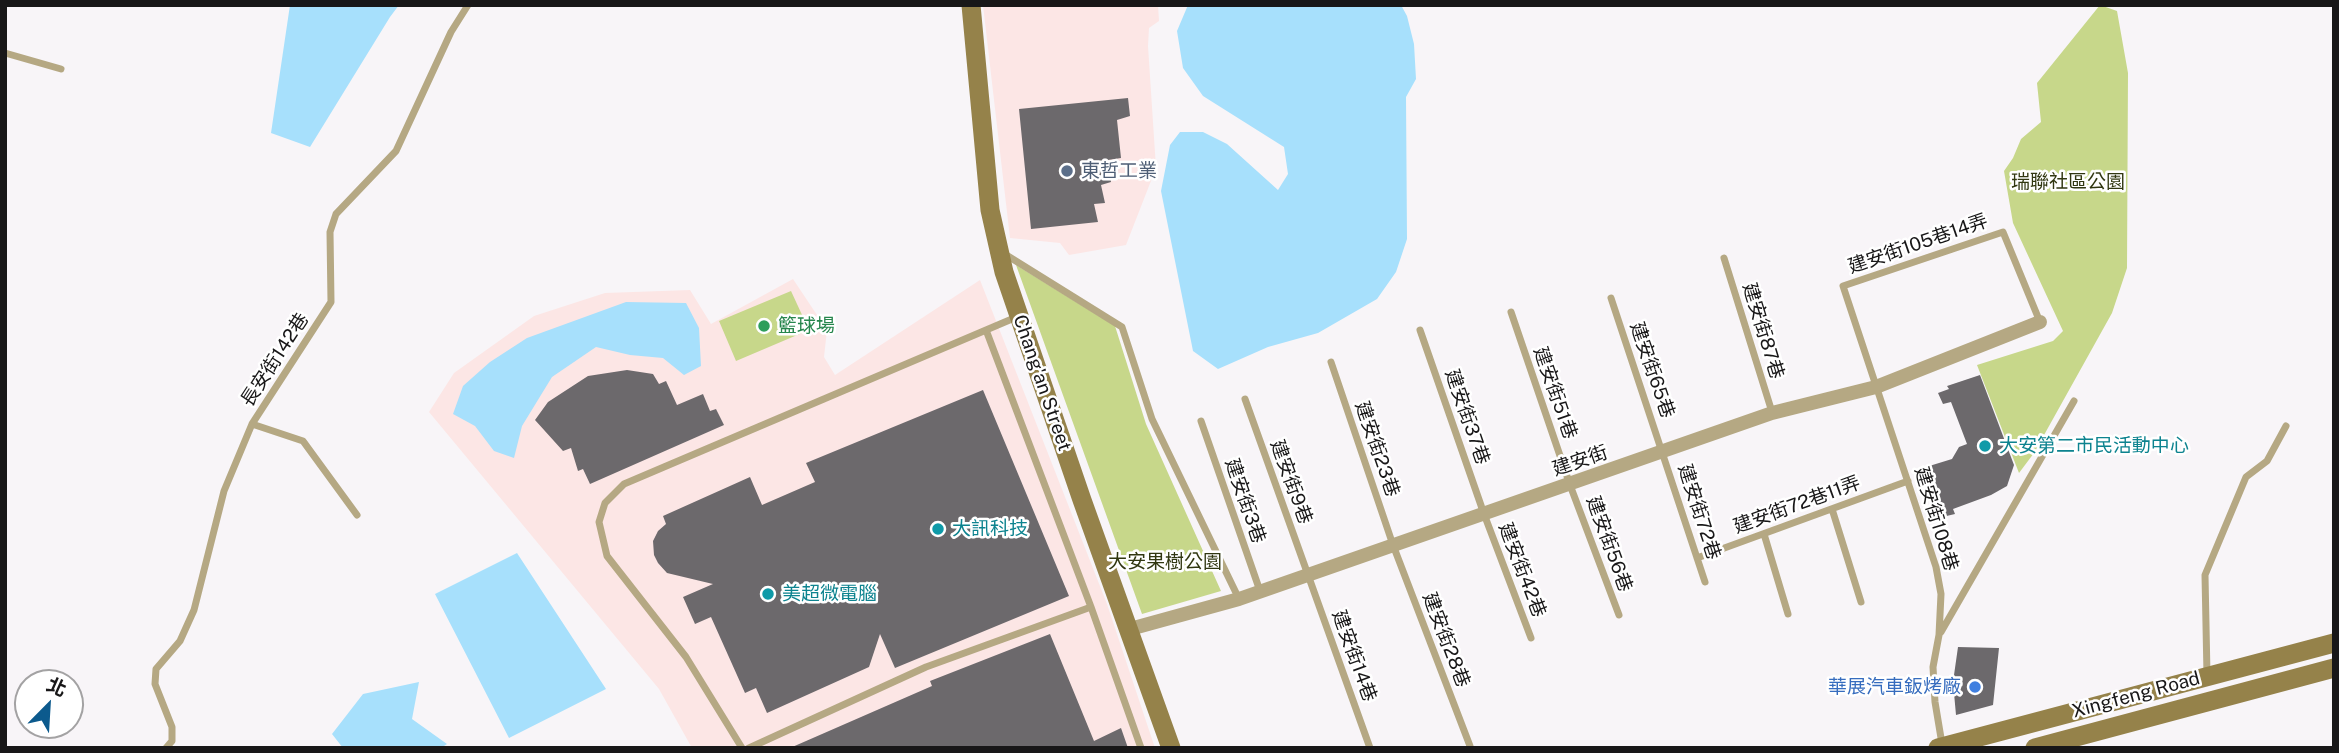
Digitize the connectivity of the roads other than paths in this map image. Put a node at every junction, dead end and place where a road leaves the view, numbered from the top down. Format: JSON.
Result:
{"nodes":[{"id":1,"x":468,"y":5,"type":"edge"},
{"id":2,"x":971,"y":5,"type":"edge"},
{"id":3,"x":5,"y":53,"type":"edge"},
{"id":4,"x":61,"y":69,"type":"dead end"},
{"id":5,"x":999,"y":250,"type":"junction"},
{"id":6,"x":1724,"y":258,"type":"dead end"},
{"id":7,"x":1843,"y":286,"type":"joint"},
{"id":8,"x":1611,"y":298,"type":"dead end"},
{"id":9,"x":1511,"y":312,"type":"dead end"},
{"id":10,"x":1019,"y":316,"type":"junction"},
{"id":11,"x":2040,"y":323,"type":"joint"},
{"id":12,"x":986,"y":330,"type":"junction"},
{"id":13,"x":1420,"y":330,"type":"dead end"},
{"id":14,"x":1331,"y":362,"type":"dead end"},
{"id":15,"x":1876,"y":387,"type":"junction"},
{"id":16,"x":1245,"y":399,"type":"dead end"},
{"id":17,"x":2074,"y":401,"type":"dead end"},
{"id":18,"x":1772,"y":413,"type":"junction"},
{"id":19,"x":1201,"y":421,"type":"dead end"},
{"id":20,"x":252,"y":425,"type":"junction"},
{"id":21,"x":2286,"y":426,"type":"dead end"},
{"id":22,"x":1662,"y":453,"type":"junction"},
{"id":23,"x":1908,"y":481,"type":"junction"},
{"id":24,"x":1570,"y":485,"type":"junction"},
{"id":25,"x":1832,"y":509,"type":"junction"},
{"id":26,"x":1484,"y":514,"type":"junction"},
{"id":27,"x":357,"y":515,"type":"dead end"},
{"id":28,"x":1764,"y":534,"type":"junction"},
{"id":29,"x":1393,"y":545,"type":"junction"},
{"id":30,"x":1697,"y":558,"type":"junction"},
{"id":31,"x":1308,"y":575,"type":"junction"},
{"id":32,"x":1704,"y":582,"type":"dead end"},
{"id":33,"x":1260,"y":591,"type":"junction"},
{"id":34,"x":1239,"y":598,"type":"junction"},
{"id":35,"x":1861,"y":602,"type":"dead end"},
{"id":36,"x":1091,"y":607,"type":"junction"},
{"id":37,"x":1788,"y":614,"type":"dead end"},
{"id":38,"x":1619,"y":615,"type":"dead end"},
{"id":39,"x":1130,"y":629,"type":"junction"},
{"id":40,"x":1939,"y":635,"type":"junction"},
{"id":41,"x":1531,"y":638,"type":"dead end"},
{"id":42,"x":2334,"y":643,"type":"edge"},
{"id":43,"x":2334,"y":668,"type":"edge"},
{"id":44,"x":2207,"y":676,"type":"junction"},
{"id":45,"x":1469,"y":746,"type":"edge"},
{"id":46,"x":1941,"y":747,"type":"edge"},
{"id":47,"x":166,"y":748,"type":"edge"},
{"id":48,"x":742,"y":748,"type":"edge"},
{"id":49,"x":749,"y":748,"type":"edge"},
{"id":50,"x":1141,"y":748,"type":"edge"},
{"id":51,"x":1171,"y":748,"type":"edge"},
{"id":52,"x":1370,"y":748,"type":"edge"},
{"id":53,"x":2035,"y":748,"type":"edge"}],
"edges":[{"from":1,"to":20,"type":"lane","name":"長安街142巷"},
{"from":2,"to":5,"type":"street","name":"Chang'an Street"},
{"from":3,"to":4,"type":"lane"},
{"from":5,"to":10,"type":"street","name":"Chang'an Street"},
{"from":5,"to":34,"type":"lane"},
{"from":6,"to":18,"type":"lane","name":"建安街87巷"},
{"from":7,"to":11,"type":"lane","name":"建安街105巷14弄"},
{"from":7,"to":15,"type":"lane","name":"建安街108巷"},
{"from":8,"to":22,"type":"lane","name":"建安街65巷"},
{"from":9,"to":24,"type":"lane","name":"建安街51巷"},
{"from":10,"to":12,"type":"lane"},
{"from":10,"to":39,"type":"street","name":"Chang'an Street"},
{"from":11,"to":15,"type":"street","name":"建安街"},
{"from":12,"to":36,"type":"lane"},
{"from":12,"to":48,"type":"lane"},
{"from":13,"to":26,"type":"lane","name":"建安街37巷"},
{"from":14,"to":29,"type":"lane","name":"建安街23巷"},
{"from":15,"to":18,"type":"street","name":"建安街"},
{"from":15,"to":23,"type":"lane","name":"建安街108巷"},
{"from":16,"to":31,"type":"lane","name":"建安街9巷"},
{"from":17,"to":40,"type":"lane"},
{"from":18,"to":22,"type":"street","name":"建安街"},
{"from":19,"to":33,"type":"lane","name":"建安街3巷"},
{"from":20,"to":27,"type":"lane"},
{"from":20,"to":47,"type":"lane","name":"長安街142巷"},
{"from":21,"to":44,"type":"lane"},
{"from":22,"to":24,"type":"street","name":"建安街"},
{"from":22,"to":30,"type":"lane","name":"建安街72巷"},
{"from":23,"to":25,"type":"lane","name":"建安街72巷11弄"},
{"from":23,"to":40,"type":"lane","name":"建安街108巷"},
{"from":24,"to":26,"type":"street","name":"建安街"},
{"from":24,"to":38,"type":"lane","name":"建安街56巷"},
{"from":25,"to":28,"type":"lane","name":"建安街72巷11弄"},
{"from":25,"to":35,"type":"lane"},
{"from":26,"to":29,"type":"street","name":"建安街"},
{"from":26,"to":41,"type":"lane","name":"建安街42巷"},
{"from":28,"to":30,"type":"lane","name":"建安街72巷11弄"},
{"from":28,"to":37,"type":"lane"},
{"from":29,"to":31,"type":"street","name":"建安街"},
{"from":29,"to":45,"type":"lane","name":"建安街28巷"},
{"from":30,"to":32,"type":"lane","name":"建安街72巷"},
{"from":31,"to":33,"type":"street","name":"建安街"},
{"from":31,"to":52,"type":"lane","name":"建安街14巷"},
{"from":33,"to":34,"type":"street","name":"建安街"},
{"from":34,"to":39,"type":"street","name":"建安街"},
{"from":36,"to":49,"type":"lane"},
{"from":36,"to":50,"type":"lane"},
{"from":39,"to":51,"type":"street","name":"Chang'an Street"},
{"from":40,"to":46,"type":"lane","name":"建安街108巷"},
{"from":42,"to":44,"type":"street","name":"Xingfeng Road"},
{"from":43,"to":53,"type":"street","name":"Xingfeng Road"},
{"from":44,"to":46,"type":"street","name":"Xingfeng Road"}]}
